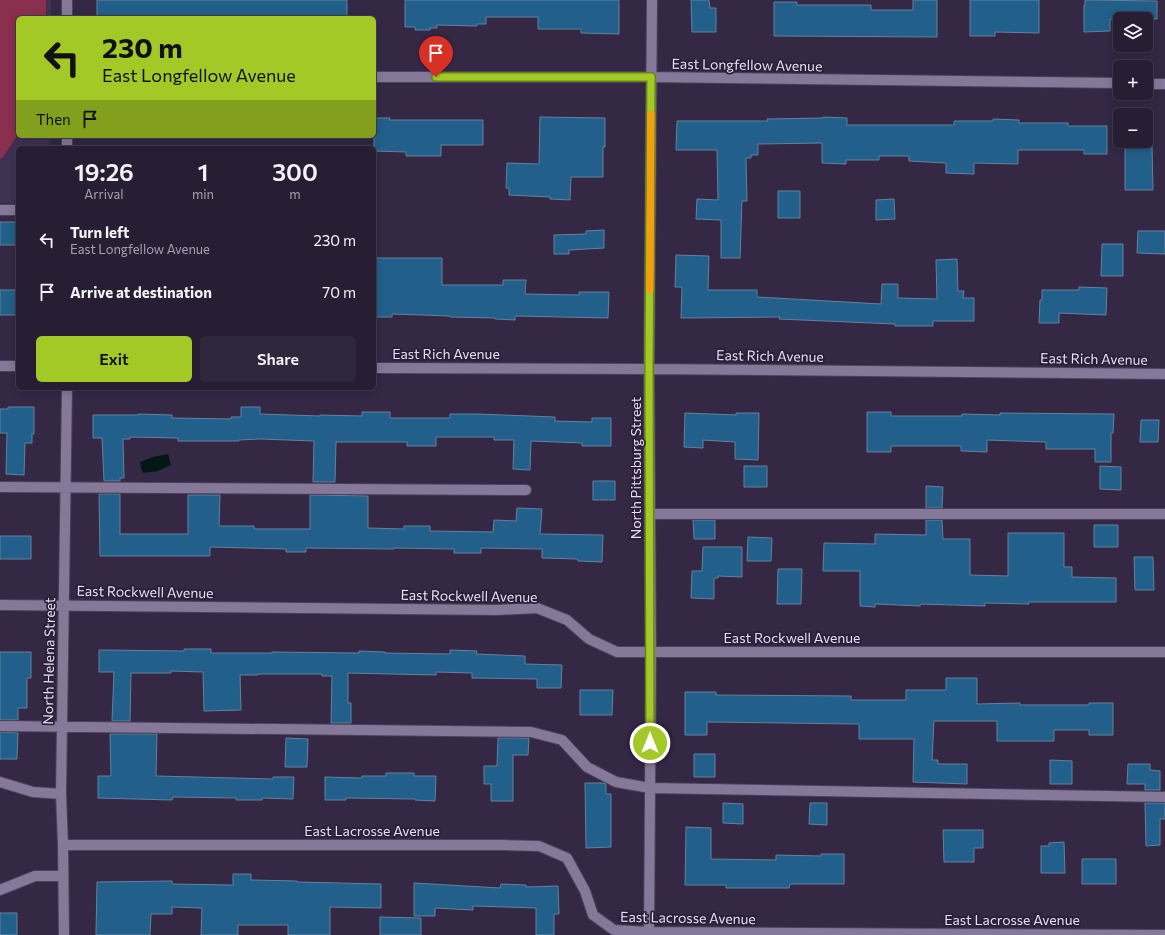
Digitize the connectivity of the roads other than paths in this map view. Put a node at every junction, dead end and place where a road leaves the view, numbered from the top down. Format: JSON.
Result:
{"nodes":[{"id":1,"x":67,"y":0,"type":"edge"},
{"id":2,"x":652,"y":0,"type":"edge"},
{"id":3,"x":67,"y":16,"type":"edge"},
{"id":4,"x":376,"y":77,"type":"edge"},
{"id":5,"x":651,"y":77,"type":"junction"},
{"id":6,"x":1113,"y":83,"type":"edge"},
{"id":7,"x":1153,"y":84,"type":"edge"},
{"id":8,"x":1165,"y":84,"type":"edge"},
{"id":9,"x":0,"y":210,"type":"edge"},
{"id":10,"x":16,"y":210,"type":"edge"},
{"id":11,"x":0,"y":366,"type":"edge"},
{"id":12,"x":16,"y":366,"type":"edge"},
{"id":13,"x":376,"y":368,"type":"edge"},
{"id":14,"x":649,"y":368,"type":"junction"},
{"id":15,"x":1165,"y":374,"type":"edge"},
{"id":16,"x":67,"y":390,"type":"edge"},
{"id":17,"x":0,"y":487,"type":"edge"},
{"id":18,"x":65,"y":488,"type":"junction"},
{"id":19,"x":526,"y":490,"type":"dead end"},
{"id":20,"x":650,"y":514,"type":"junction"},
{"id":21,"x":1165,"y":514,"type":"edge"},
{"id":22,"x":0,"y":605,"type":"edge"},
{"id":23,"x":63,"y":606,"type":"junction"},
{"id":24,"x":651,"y":652,"type":"junction"},
{"id":25,"x":1165,"y":652,"type":"edge"},
{"id":26,"x":0,"y":726,"type":"edge"},
{"id":27,"x":62,"y":727,"type":"junction"},
{"id":28,"x":0,"y":782,"type":"edge"},
{"id":29,"x":650,"y":788,"type":"junction"},
{"id":30,"x":61,"y":794,"type":"junction"},
{"id":31,"x":1165,"y":797,"type":"edge"},
{"id":32,"x":63,"y":845,"type":"junction"},
{"id":33,"x":63,"y":876,"type":"junction"},
{"id":34,"x":0,"y":890,"type":"edge"},
{"id":35,"x":649,"y":934,"type":"edge"},
{"id":36,"x":789,"y":934,"type":"edge"},
{"id":37,"x":64,"y":935,"type":"edge"},
{"id":38,"x":943,"y":935,"type":"edge"},
{"id":39,"x":1084,"y":935,"type":"edge"},
{"id":40,"x":1165,"y":935,"type":"edge"}],
"edges":[{"from":1,"to":3,"type":"street"},
{"from":2,"to":5,"type":"street","name":"North Pittsburg Street"},
{"from":4,"to":5,"type":"street","name":"East Longfellow Avenue"},
{"from":5,"to":6,"type":"street","name":"East Longfellow Avenue"},
{"from":5,"to":14,"type":"street","name":"North Pittsburg Street"},
{"from":7,"to":8,"type":"street"},
{"from":9,"to":10,"type":"street"},
{"from":11,"to":12,"type":"street"},
{"from":13,"to":14,"type":"street","name":"East Rich Avenue"},
{"from":14,"to":15,"type":"street","name":"East Rich Avenue"},
{"from":14,"to":20,"type":"street","name":"North Pittsburg Street"},
{"from":16,"to":18,"type":"street","name":"North Helena Street"},
{"from":17,"to":18,"type":"street"},
{"from":18,"to":19,"type":"street"},
{"from":18,"to":23,"type":"street","name":"North Helena Street"},
{"from":20,"to":21,"type":"street"},
{"from":20,"to":24,"type":"street","name":"North Pittsburg Street"},
{"from":22,"to":23,"type":"street","name":"East Rockwell Avenue"},
{"from":23,"to":24,"type":"street","name":"East Rockwell Avenue"},
{"from":23,"to":27,"type":"street","name":"North Helena Street"},
{"from":24,"to":25,"type":"street","name":"East Rockwell Avenue"},
{"from":24,"to":29,"type":"street","name":"North Pittsburg Street"},
{"from":26,"to":27,"type":"street"},
{"from":27,"to":29,"type":"street"},
{"from":27,"to":30,"type":"street","name":"North Helena Street"},
{"from":28,"to":30,"type":"street"},
{"from":29,"to":31,"type":"street"},
{"from":29,"to":35,"type":"street","name":"North Pittsburg Street"},
{"from":30,"to":32,"type":"street","name":"North Helena Street"},
{"from":32,"to":33,"type":"street","name":"North Helena Street"},
{"from":32,"to":35,"type":"street","name":"East Lacrosse Avenue"},
{"from":33,"to":34,"type":"street"},
{"from":33,"to":37,"type":"street","name":"North Helena Street"},
{"from":35,"to":36,"type":"street","name":"East Lacrosse Avenue"},
{"from":36,"to":38,"type":"street","name":"East Lacrosse Avenue"},
{"from":38,"to":39,"type":"street","name":"East Lacrosse Avenue"},
{"from":39,"to":40,"type":"street","name":"East Lacrosse Avenue"}]}
